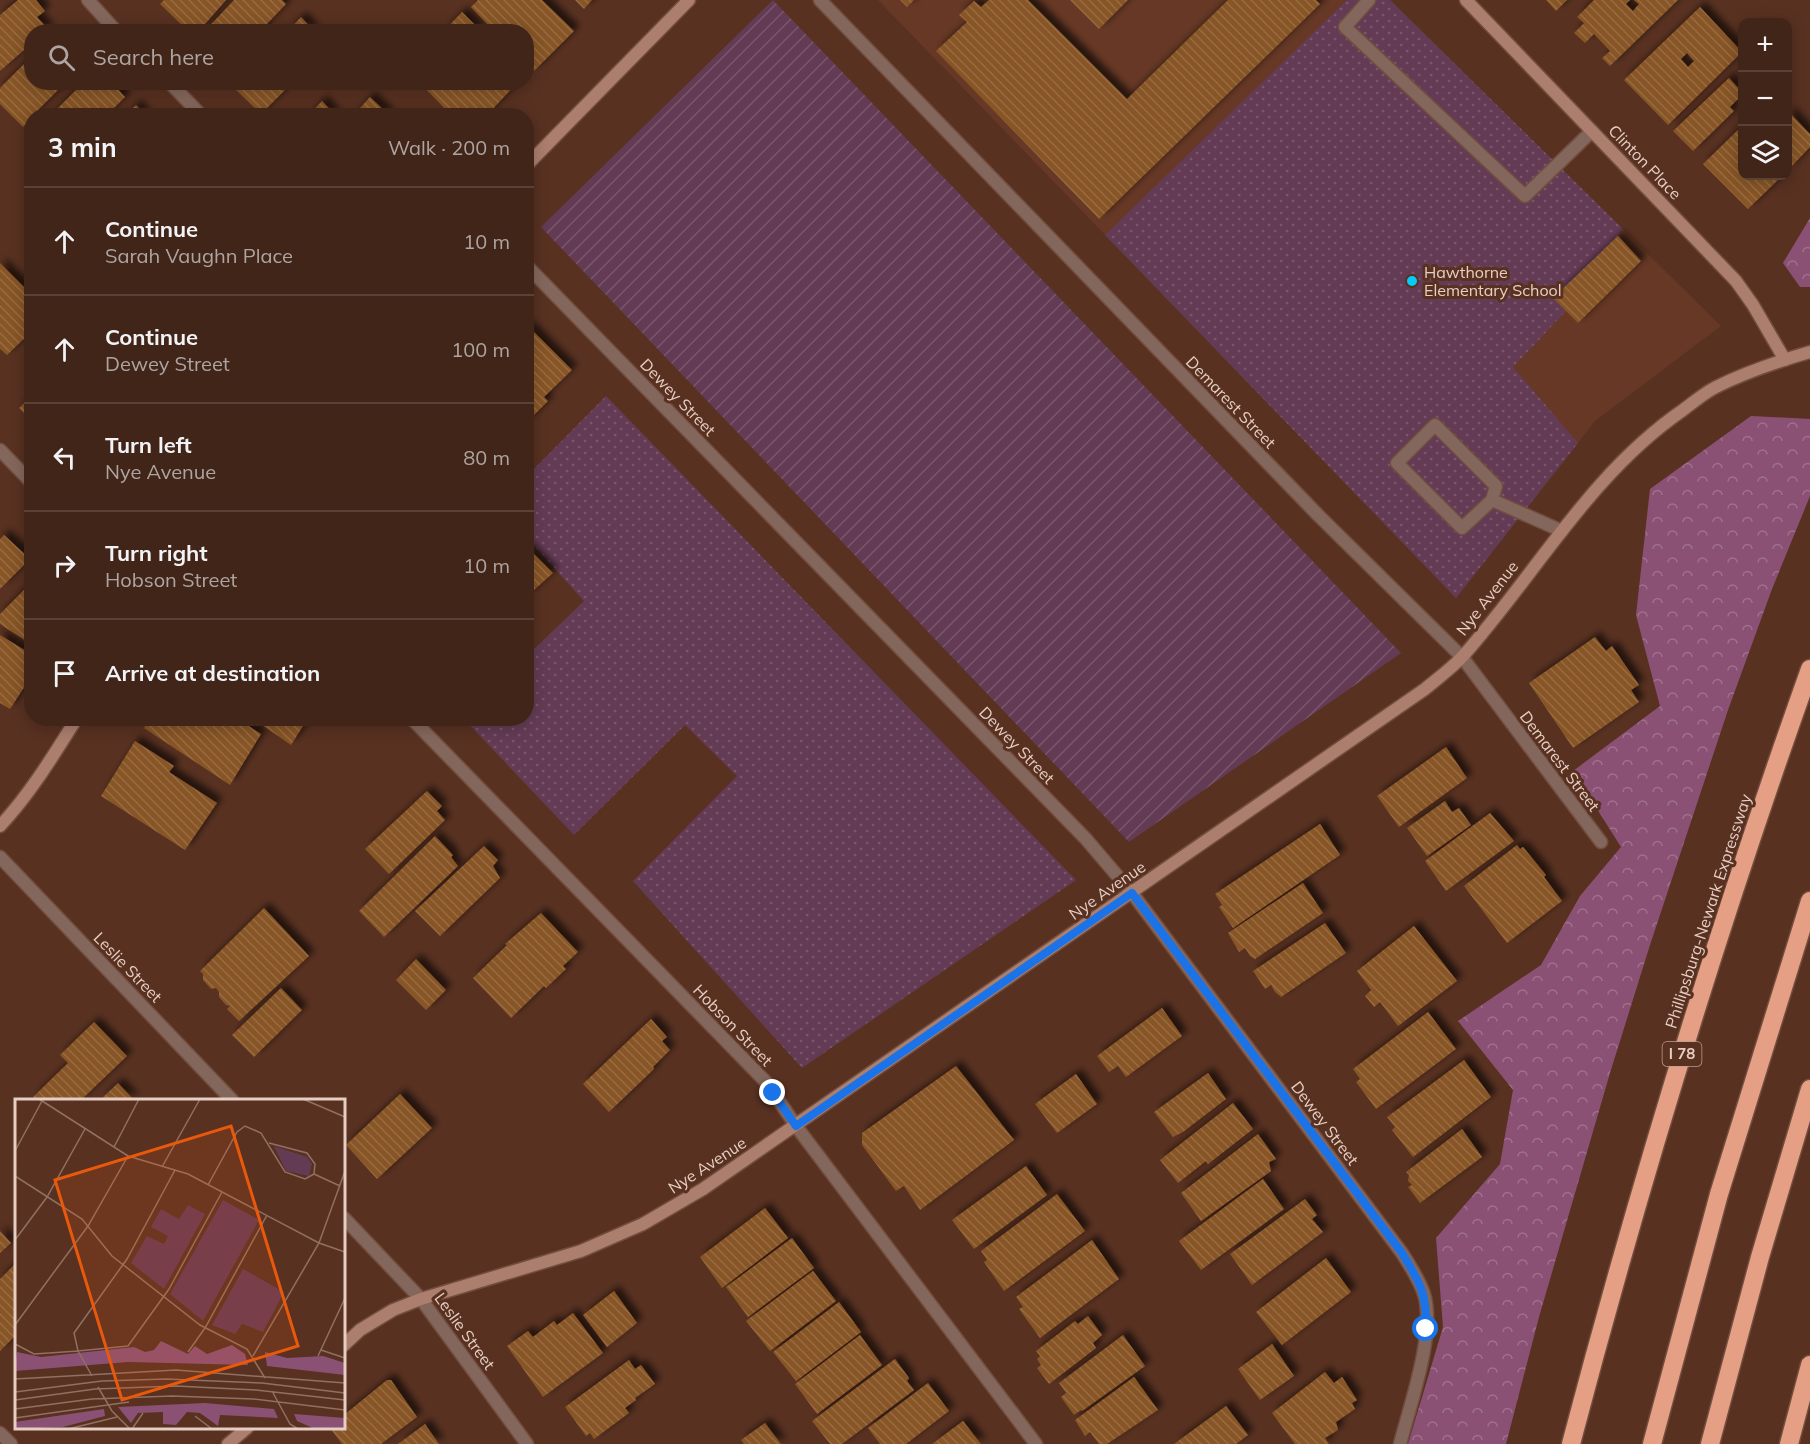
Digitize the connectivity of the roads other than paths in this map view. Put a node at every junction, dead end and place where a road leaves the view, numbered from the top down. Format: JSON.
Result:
{"nodes":[{"id":1,"x":88,"y":0,"type":"edge"},
{"id":2,"x":688,"y":0,"type":"edge"},
{"id":3,"x":820,"y":0,"type":"edge"},
{"id":4,"x":1369,"y":0,"type":"edge"},
{"id":5,"x":1466,"y":0,"type":"edge"},
{"id":6,"x":110,"y":24,"type":"edge"},
{"id":7,"x":177,"y":90,"type":"edge"},
{"id":8,"x":194,"y":108,"type":"edge"},
{"id":9,"x":1592,"y":131,"type":"junction"},
{"id":10,"x":534,"y":158,"type":"edge"},
{"id":11,"x":534,"y":273,"type":"edge"},
{"id":12,"x":1810,"y":352,"type":"edge"},
{"id":13,"x":1785,"y":360,"type":"junction"},
{"id":14,"x":0,"y":450,"type":"edge"},
{"id":15,"x":24,"y":475,"type":"edge"},
{"id":16,"x":1492,"y":500,"type":"junction"},
{"id":17,"x":1562,"y":531,"type":"junction"},
{"id":18,"x":1462,"y":657,"type":"junction"},
{"id":19,"x":1810,"y":669,"type":"edge"},
{"id":20,"x":72,"y":726,"type":"edge"},
{"id":21,"x":419,"y":726,"type":"edge"},
{"id":22,"x":0,"y":826,"type":"edge"},
{"id":23,"x":1601,"y":842,"type":"dead end"},
{"id":24,"x":0,"y":857,"type":"edge"},
{"id":25,"x":1132,"y":893,"type":"junction"},
{"id":26,"x":1810,"y":902,"type":"edge"},
{"id":27,"x":1810,"y":1089,"type":"edge"},
{"id":28,"x":230,"y":1099,"type":"edge"},
{"id":29,"x":796,"y":1126,"type":"junction"},
{"id":30,"x":345,"y":1219,"type":"edge"},
{"id":31,"x":421,"y":1299,"type":"junction"},
{"id":32,"x":345,"y":1344,"type":"edge"},
{"id":33,"x":1810,"y":1365,"type":"edge"},
{"id":34,"x":246,"y":1429,"type":"edge"},
{"id":35,"x":0,"y":1433,"type":"edge"},
{"id":36,"x":11,"y":1444,"type":"edge"},
{"id":37,"x":228,"y":1444,"type":"edge"},
{"id":38,"x":527,"y":1444,"type":"edge"},
{"id":39,"x":1036,"y":1444,"type":"edge"},
{"id":40,"x":1400,"y":1444,"type":"edge"},
{"id":41,"x":1571,"y":1444,"type":"edge"},
{"id":42,"x":1652,"y":1444,"type":"edge"},
{"id":43,"x":1710,"y":1444,"type":"edge"},
{"id":44,"x":1790,"y":1444,"type":"edge"}],
"edges":[{"from":1,"to":6,"type":"street"},
{"from":2,"to":10,"type":"street"},
{"from":3,"to":18,"type":"street","name":"Demarest Street"},
{"from":4,"to":9,"type":"street"},
{"from":5,"to":9,"type":"street","name":"Clinton Place"},
{"from":7,"to":8,"type":"street"},
{"from":9,"to":13,"type":"street","name":"Clinton Place"},
{"from":11,"to":25,"type":"street","name":"Dewey Street"},
{"from":12,"to":13,"type":"street","name":"Nye Avenue"},
{"from":13,"to":17,"type":"street","name":"Nye Avenue"},
{"from":14,"to":15,"type":"street"},
{"from":16,"to":16,"type":"street"},
{"from":16,"to":17,"type":"street"},
{"from":17,"to":18,"type":"street","name":"Nye Avenue"},
{"from":18,"to":23,"type":"street","name":"Demarest Street"},
{"from":18,"to":25,"type":"street","name":"Nye Avenue"},
{"from":19,"to":41,"type":"highway","name":"Phillipsburg-Newark Expressway","number":"I 78"},
{"from":20,"to":22,"type":"street"},
{"from":21,"to":29,"type":"street","name":"Hobson Street"},
{"from":24,"to":28,"type":"street","name":"Leslie Street"},
{"from":25,"to":29,"type":"street","name":"Nye Avenue"},
{"from":25,"to":40,"type":"street","name":"Dewey Street"},
{"from":26,"to":42,"type":"highway"},
{"from":27,"to":43,"type":"highway"},
{"from":29,"to":31,"type":"street","name":"Nye Avenue"},
{"from":29,"to":39,"type":"street","name":"Hobson Street"},
{"from":30,"to":31,"type":"street","name":"Leslie Street"},
{"from":31,"to":32,"type":"street","name":"Nye Avenue"},
{"from":31,"to":38,"type":"street","name":"Leslie Street"},
{"from":33,"to":44,"type":"highway"},
{"from":34,"to":37,"type":"street"},
{"from":35,"to":36,"type":"street"}]}
